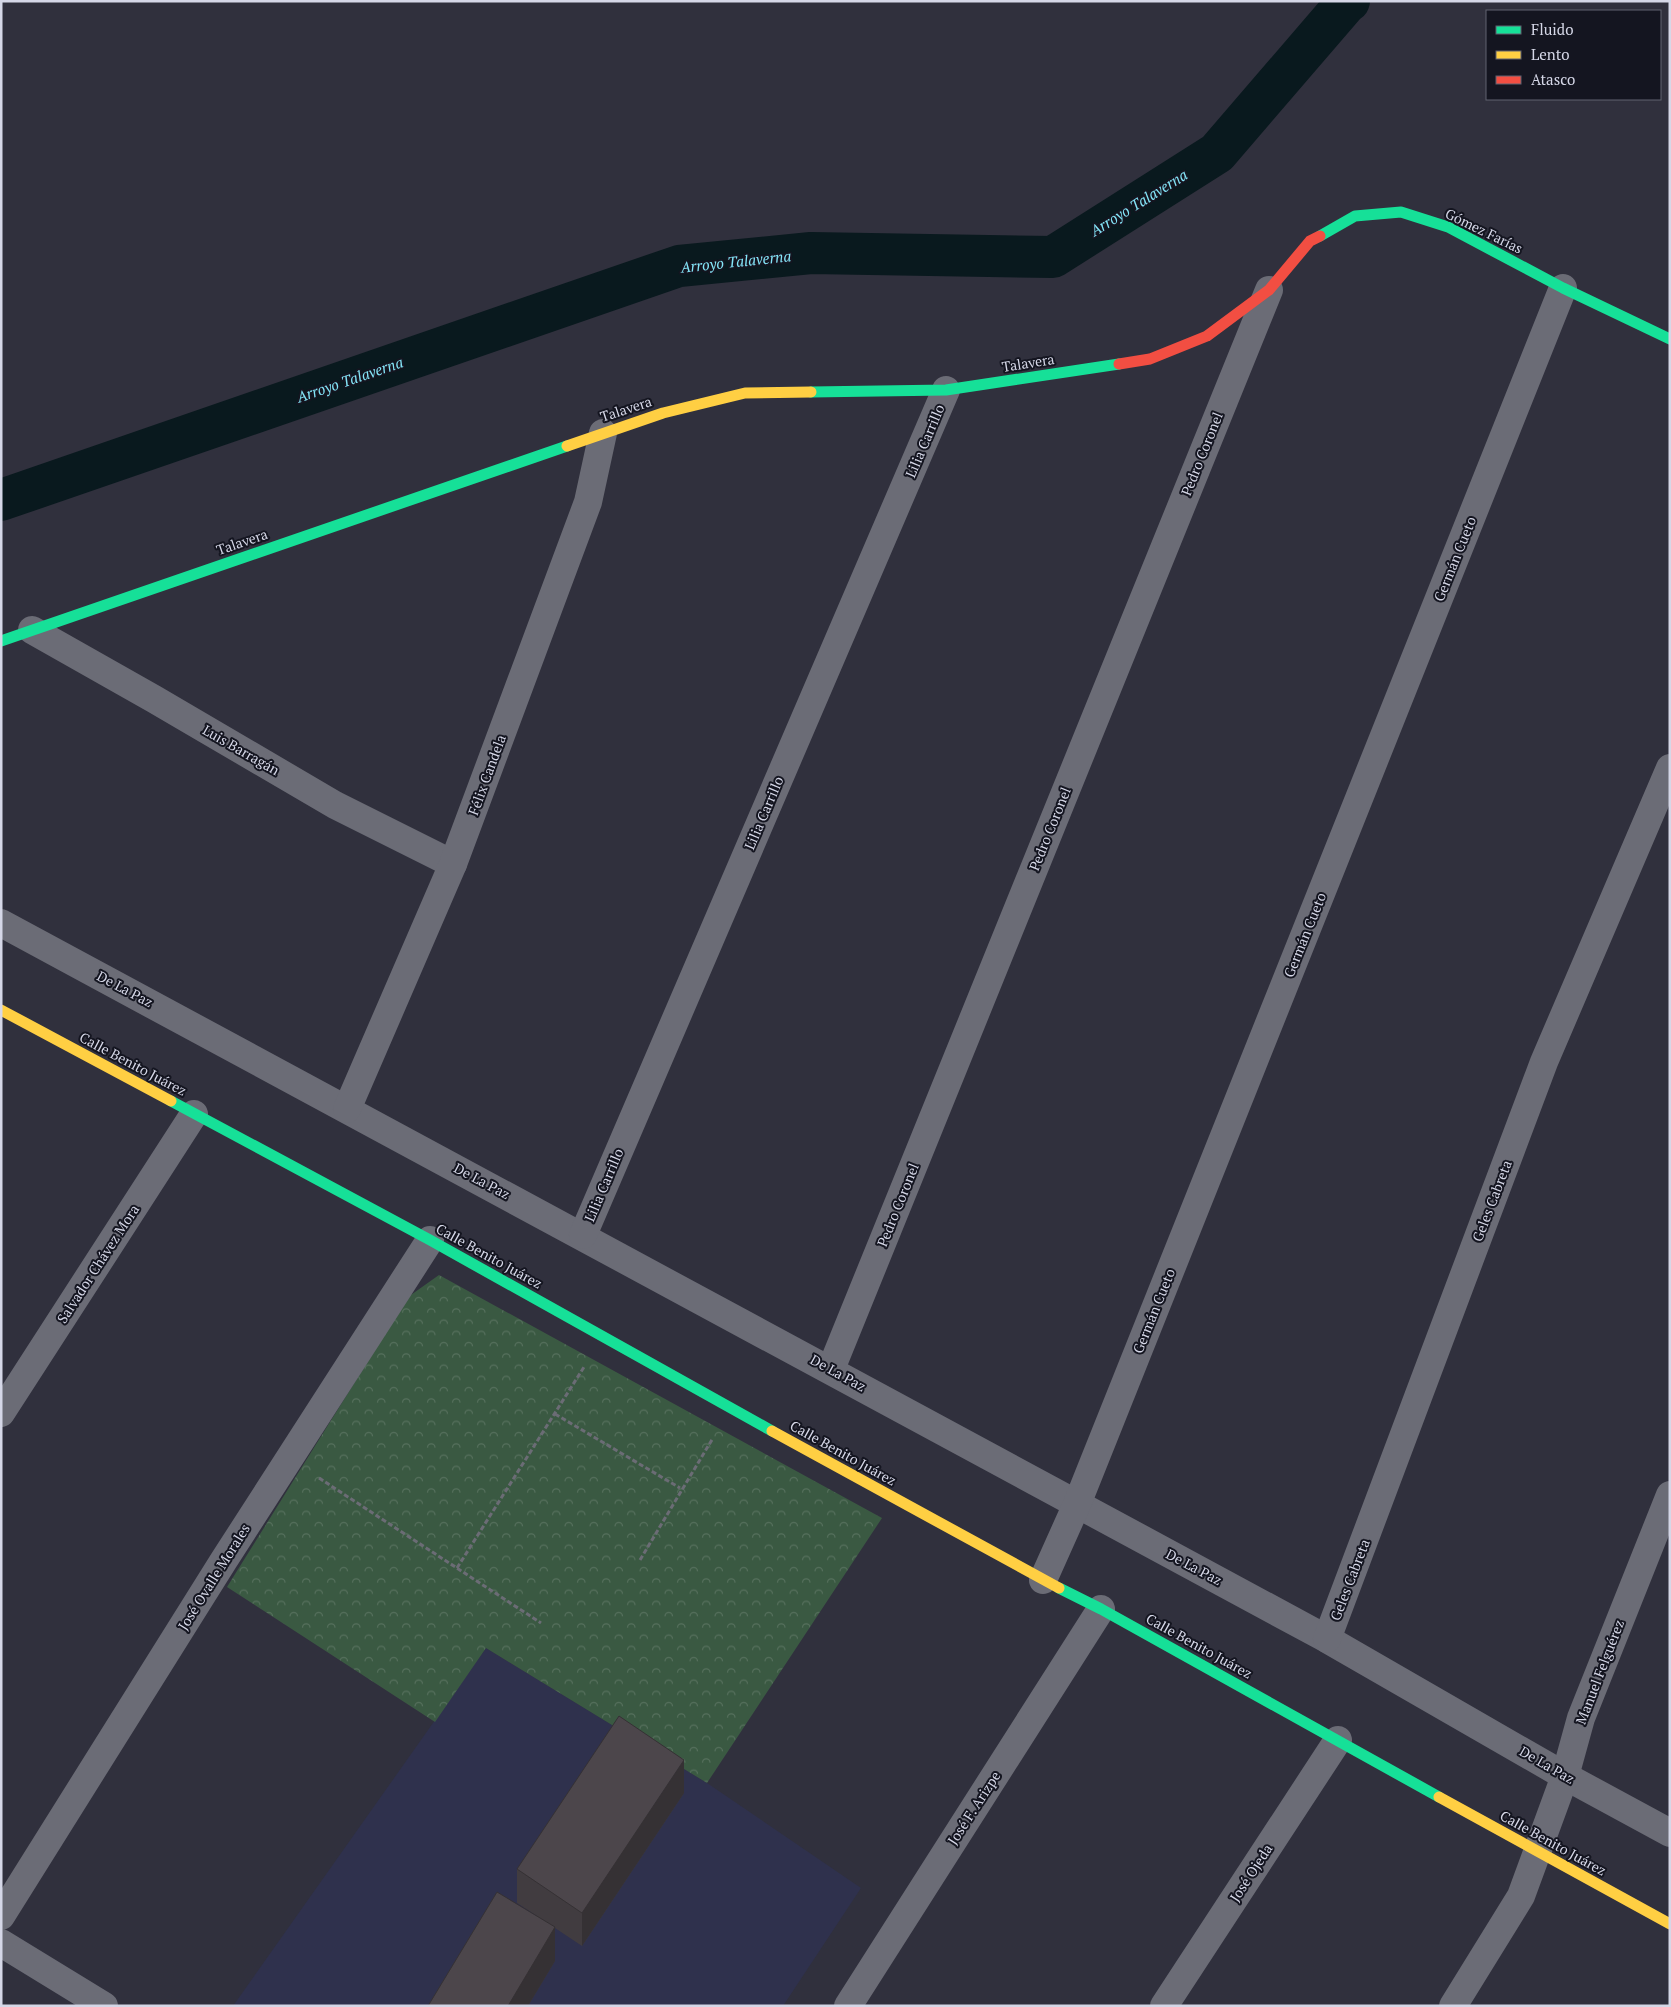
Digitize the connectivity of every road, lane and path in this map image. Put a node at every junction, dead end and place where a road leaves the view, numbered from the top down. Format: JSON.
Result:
{"nodes":[{"id":1,"x":1563,"y":288,"type":"junction"},
{"id":2,"x":1269,"y":290,"type":"junction"},
{"id":3,"x":1670,"y":339,"type":"edge"},
{"id":4,"x":946,"y":390,"type":"junction"},
{"id":5,"x":603,"y":433,"type":"junction"},
{"id":6,"x":32,"y":630,"type":"junction"},
{"id":7,"x":1,"y":641,"type":"edge"},
{"id":8,"x":1670,"y":768,"type":"edge"},
{"id":9,"x":453,"y":864,"type":"junction"},
{"id":10,"x":1,"y":923,"type":"edge"},
{"id":11,"x":1,"y":1010,"type":"edge"},
{"id":12,"x":347,"y":1109,"type":"junction"},
{"id":13,"x":194,"y":1114,"type":"junction"},
{"id":14,"x":583,"y":1235,"type":"junction"},
{"id":15,"x":430,"y":1240,"type":"junction"},
{"id":16,"x":585,"y":1366,"type":"dead end"},
{"id":17,"x":831,"y":1369,"type":"junction"},
{"id":18,"x":1,"y":1413,"type":"edge"},
{"id":19,"x":554,"y":1414,"type":"junction"},
{"id":20,"x":714,"y":1437,"type":"dead end"},
{"id":21,"x":318,"y":1477,"type":"dead end"},
{"id":22,"x":680,"y":1488,"type":"dead end"},
{"id":23,"x":1670,"y":1495,"type":"edge"},
{"id":24,"x":1077,"y":1504,"type":"junction"},
{"id":25,"x":640,"y":1560,"type":"dead end"},
{"id":26,"x":457,"y":1568,"type":"junction"},
{"id":27,"x":1044,"y":1580,"type":"junction"},
{"id":28,"x":1101,"y":1609,"type":"junction"},
{"id":29,"x":541,"y":1623,"type":"dead end"},
{"id":30,"x":1327,"y":1639,"type":"junction"},
{"id":31,"x":1338,"y":1740,"type":"junction"},
{"id":32,"x":1565,"y":1776,"type":"junction"},
{"id":33,"x":1670,"y":1833,"type":"edge"},
{"id":34,"x":1537,"y":1852,"type":"junction"},
{"id":35,"x":1,"y":1916,"type":"edge"},
{"id":36,"x":1670,"y":1924,"type":"edge"},
{"id":37,"x":1,"y":1943,"type":"edge"},
{"id":38,"x":104,"y":2006,"type":"edge"},
{"id":39,"x":848,"y":2006,"type":"edge"},
{"id":40,"x":1164,"y":2006,"type":"edge"},
{"id":41,"x":1453,"y":2006,"type":"edge"}],
"edges":[{"from":1,"to":2,"type":"street","name":"Gómez Farías"},
{"from":1,"to":3,"type":"street","name":"Gómez Farías"},
{"from":1,"to":24,"type":"street","name":"Germán Cueto"},
{"from":2,"to":4,"type":"street","name":"Talavera"},
{"from":2,"to":17,"type":"street","name":"Pedro Coronel"},
{"from":4,"to":5,"type":"street","name":"Talavera"},
{"from":4,"to":14,"type":"street","name":"Lilia Carrillo"},
{"from":5,"to":6,"type":"street","name":"Talavera"},
{"from":5,"to":9,"type":"street","name":"Félix Candela"},
{"from":6,"to":7,"type":"street","name":"Talavera"},
{"from":6,"to":9,"type":"street","name":"Luis Barragán"},
{"from":8,"to":30,"type":"street","name":"Geles Cabreta"},
{"from":9,"to":12,"type":"street","name":"Félix Candela"},
{"from":10,"to":12,"type":"street","name":"De La Paz"},
{"from":11,"to":13,"type":"street","name":"Calle Benito Juárez"},
{"from":12,"to":14,"type":"street","name":"De La Paz"},
{"from":13,"to":15,"type":"street","name":"Calle Benito Juárez"},
{"from":13,"to":18,"type":"street","name":"Salvador Chávez Mora"},
{"from":14,"to":17,"type":"street","name":"De La Paz"},
{"from":15,"to":27,"type":"street","name":"Calle Benito Juárez"},
{"from":15,"to":35,"type":"street","name":"José Ovalle Morales"},
{"from":16,"to":19,"type":"path"},
{"from":17,"to":24,"type":"street","name":"De La Paz"},
{"from":19,"to":22,"type":"path"},
{"from":19,"to":26,"type":"path"},
{"from":20,"to":25,"type":"path"},
{"from":21,"to":26,"type":"path"},
{"from":23,"to":32,"type":"street","name":"Manuel Felguérez"},
{"from":24,"to":27,"type":"street","name":"Germán Cueto"},
{"from":24,"to":30,"type":"street","name":"De La Paz"},
{"from":26,"to":29,"type":"path"},
{"from":27,"to":28,"type":"street","name":"Calle Benito Juárez"},
{"from":28,"to":31,"type":"street","name":"Calle Benito Juárez"},
{"from":28,"to":39,"type":"street","name":"José F. Arizpe"},
{"from":30,"to":32,"type":"street","name":"De La Paz"},
{"from":31,"to":34,"type":"street","name":"Calle Benito Juárez"},
{"from":31,"to":40,"type":"street","name":"José Ojeda"},
{"from":32,"to":33,"type":"street","name":"De La Paz"},
{"from":32,"to":34,"type":"street","name":"Manuel Felguérez"},
{"from":34,"to":36,"type":"street","name":"Calle Benito Juárez"},
{"from":34,"to":41,"type":"street","name":"Manuel Felguérez"},
{"from":37,"to":38,"type":"street"}]}
